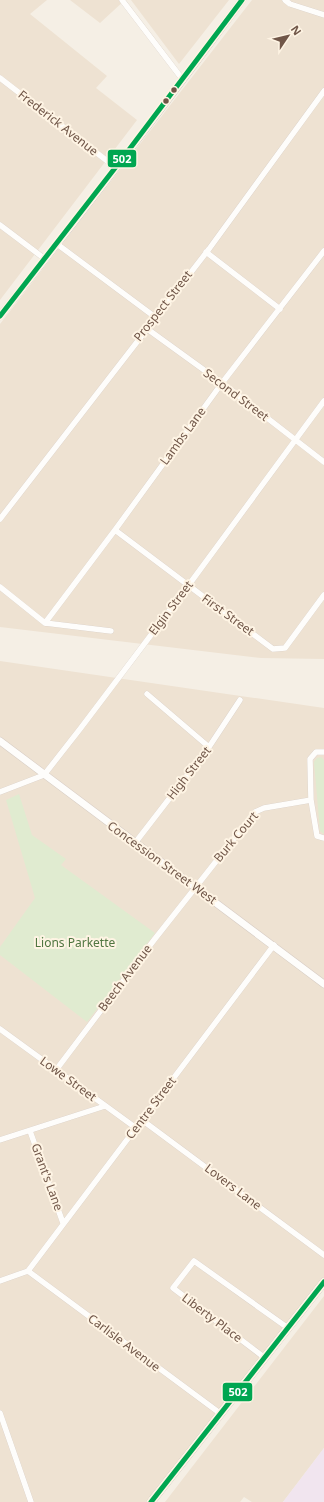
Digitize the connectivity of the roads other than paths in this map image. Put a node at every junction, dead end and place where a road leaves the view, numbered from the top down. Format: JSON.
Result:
{"nodes":[{"id":1,"x":122,"y":0,"type":"edge"},
{"id":2,"x":242,"y":0,"type":"edge"},
{"id":3,"x":285,"y":0,"type":"edge"},
{"id":4,"x":324,"y":15,"type":"edge"},
{"id":5,"x":0,"y":78,"type":"edge"},
{"id":6,"x":183,"y":80,"type":"junction"},
{"id":7,"x":324,"y":91,"type":"edge"},
{"id":8,"x":115,"y":167,"type":"junction"},
{"id":9,"x":0,"y":225,"type":"edge"},
{"id":10,"x":57,"y":244,"type":"junction"},
{"id":11,"x":206,"y":252,"type":"junction"},
{"id":12,"x":324,"y":252,"type":"edge"},
{"id":13,"x":45,"y":259,"type":"junction"},
{"id":14,"x":280,"y":309,"type":"junction"},
{"id":15,"x":0,"y":316,"type":"edge"},
{"id":16,"x":155,"y":317,"type":"junction"},
{"id":17,"x":146,"y":328,"type":"junction"},
{"id":18,"x":222,"y":383,"type":"junction"},
{"id":19,"x":324,"y":401,"type":"edge"},
{"id":20,"x":294,"y":440,"type":"junction"},
{"id":21,"x":324,"y":462,"type":"edge"},
{"id":22,"x":0,"y":519,"type":"edge"},
{"id":23,"x":115,"y":530,"type":"junction"},
{"id":24,"x":188,"y":586,"type":"junction"},
{"id":25,"x":0,"y":587,"type":"edge"},
{"id":26,"x":324,"y":595,"type":"edge"},
{"id":27,"x":45,"y":623,"type":"junction"},
{"id":28,"x":111,"y":631,"type":"dead end"},
{"id":29,"x":147,"y":694,"type":"dead end"},
{"id":30,"x":240,"y":700,"type":"dead end"},
{"id":31,"x":0,"y":741,"type":"edge"},
{"id":32,"x":210,"y":747,"type":"junction"},
{"id":33,"x":324,"y":752,"type":"edge"},
{"id":34,"x":44,"y":774,"type":"junction"},
{"id":35,"x":0,"y":792,"type":"edge"},
{"id":36,"x":312,"y":800,"type":"junction"},
{"id":37,"x":324,"y":838,"type":"edge"},
{"id":38,"x":135,"y":843,"type":"junction"},
{"id":39,"x":195,"y":887,"type":"junction"},
{"id":40,"x":274,"y":945,"type":"junction"},
{"id":41,"x":324,"y":984,"type":"edge"},
{"id":42,"x":0,"y":1029,"type":"edge"},
{"id":43,"x":56,"y":1070,"type":"junction"},
{"id":44,"x":105,"y":1106,"type":"junction"},
{"id":45,"x":142,"y":1120,"type":"junction"},
{"id":46,"x":136,"y":1128,"type":"junction"},
{"id":47,"x":30,"y":1131,"type":"junction"},
{"id":48,"x":0,"y":1140,"type":"edge"},
{"id":49,"x":63,"y":1223,"type":"junction"},
{"id":50,"x":324,"y":1255,"type":"edge"},
{"id":51,"x":28,"y":1271,"type":"junction"},
{"id":52,"x":0,"y":1281,"type":"edge"},
{"id":53,"x":324,"y":1282,"type":"edge"},
{"id":54,"x":288,"y":1328,"type":"junction"},
{"id":55,"x":265,"y":1358,"type":"junction"},
{"id":56,"x":0,"y":1413,"type":"edge"},
{"id":57,"x":221,"y":1414,"type":"junction"},
{"id":58,"x":2,"y":1427,"type":"edge"},
{"id":59,"x":31,"y":1502,"type":"edge"},
{"id":60,"x":151,"y":1502,"type":"edge"}],
"edges":[{"from":1,"to":6,"type":"street"},
{"from":2,"to":6,"type":"street"},
{"from":3,"to":4,"type":"street"},
{"from":5,"to":8,"type":"street","name":"Frederick Avenue"},
{"from":6,"to":8,"type":"street"},
{"from":7,"to":11,"type":"street","name":"Prospect Street"},
{"from":8,"to":10,"type":"street"},
{"from":9,"to":13,"type":"street"},
{"from":10,"to":13,"type":"street"},
{"from":10,"to":16,"type":"street"},
{"from":11,"to":14,"type":"street"},
{"from":11,"to":16,"type":"street","name":"Prospect Street"},
{"from":12,"to":14,"type":"street","name":"Lambs Lane"},
{"from":13,"to":15,"type":"street"},
{"from":14,"to":18,"type":"street","name":"Lambs Lane"},
{"from":16,"to":17,"type":"street","name":"Prospect Street"},
{"from":17,"to":18,"type":"street","name":"Second Street"},
{"from":17,"to":22,"type":"street","name":"Prospect Street"},
{"from":18,"to":20,"type":"street","name":"Second Street"},
{"from":18,"to":23,"type":"street","name":"Lambs Lane"},
{"from":19,"to":20,"type":"street","name":"Elgin Street"},
{"from":20,"to":21,"type":"street","name":"Second Street"},
{"from":20,"to":24,"type":"street","name":"Elgin Street"},
{"from":23,"to":24,"type":"street","name":"First Street"},
{"from":23,"to":27,"type":"street","name":"Lambs Lane"},
{"from":24,"to":26,"type":"street","name":"First Street"},
{"from":24,"to":34,"type":"street","name":"Elgin Street"},
{"from":25,"to":27,"type":"street"},
{"from":27,"to":28,"type":"street"},
{"from":29,"to":32,"type":"street"},
{"from":30,"to":32,"type":"street","name":"High Street"},
{"from":31,"to":34,"type":"street","name":"Concession Street West"},
{"from":32,"to":38,"type":"street","name":"High Street"},
{"from":33,"to":36,"type":"street"},
{"from":34,"to":35,"type":"street","name":"Elgin Street"},
{"from":34,"to":38,"type":"street","name":"Concession Street West"},
{"from":36,"to":37,"type":"street"},
{"from":36,"to":39,"type":"street","name":"Burk Court"},
{"from":38,"to":39,"type":"street","name":"Concession Street West"},
{"from":39,"to":40,"type":"street","name":"Concession Street West"},
{"from":39,"to":43,"type":"street","name":"Beech Avenue"},
{"from":40,"to":41,"type":"street","name":"Concession Street West"},
{"from":40,"to":45,"type":"street","name":"Centre Street"},
{"from":42,"to":43,"type":"street","name":"Lowe Street"},
{"from":43,"to":44,"type":"street","name":"Lowe Street"},
{"from":44,"to":46,"type":"street","name":"Lowe Street"},
{"from":44,"to":47,"type":"street"},
{"from":45,"to":46,"type":"street","name":"Centre Street"},
{"from":45,"to":50,"type":"street","name":"Lovers Lane"},
{"from":46,"to":49,"type":"street","name":"Centre Street"},
{"from":47,"to":48,"type":"street"},
{"from":47,"to":49,"type":"street","name":"Grant's Lane"},
{"from":49,"to":51,"type":"street","name":"Centre Street"},
{"from":51,"to":52,"type":"street"},
{"from":51,"to":57,"type":"street","name":"Carlisle Avenue"},
{"from":53,"to":54,"type":"main road"},
{"from":54,"to":55,"type":"main road"},
{"from":54,"to":55,"type":"street","name":"Liberty Place"},
{"from":55,"to":57,"type":"main road"},
{"from":56,"to":58,"type":"street"},
{"from":57,"to":60,"type":"main road"},
{"from":58,"to":59,"type":"street"}]}
